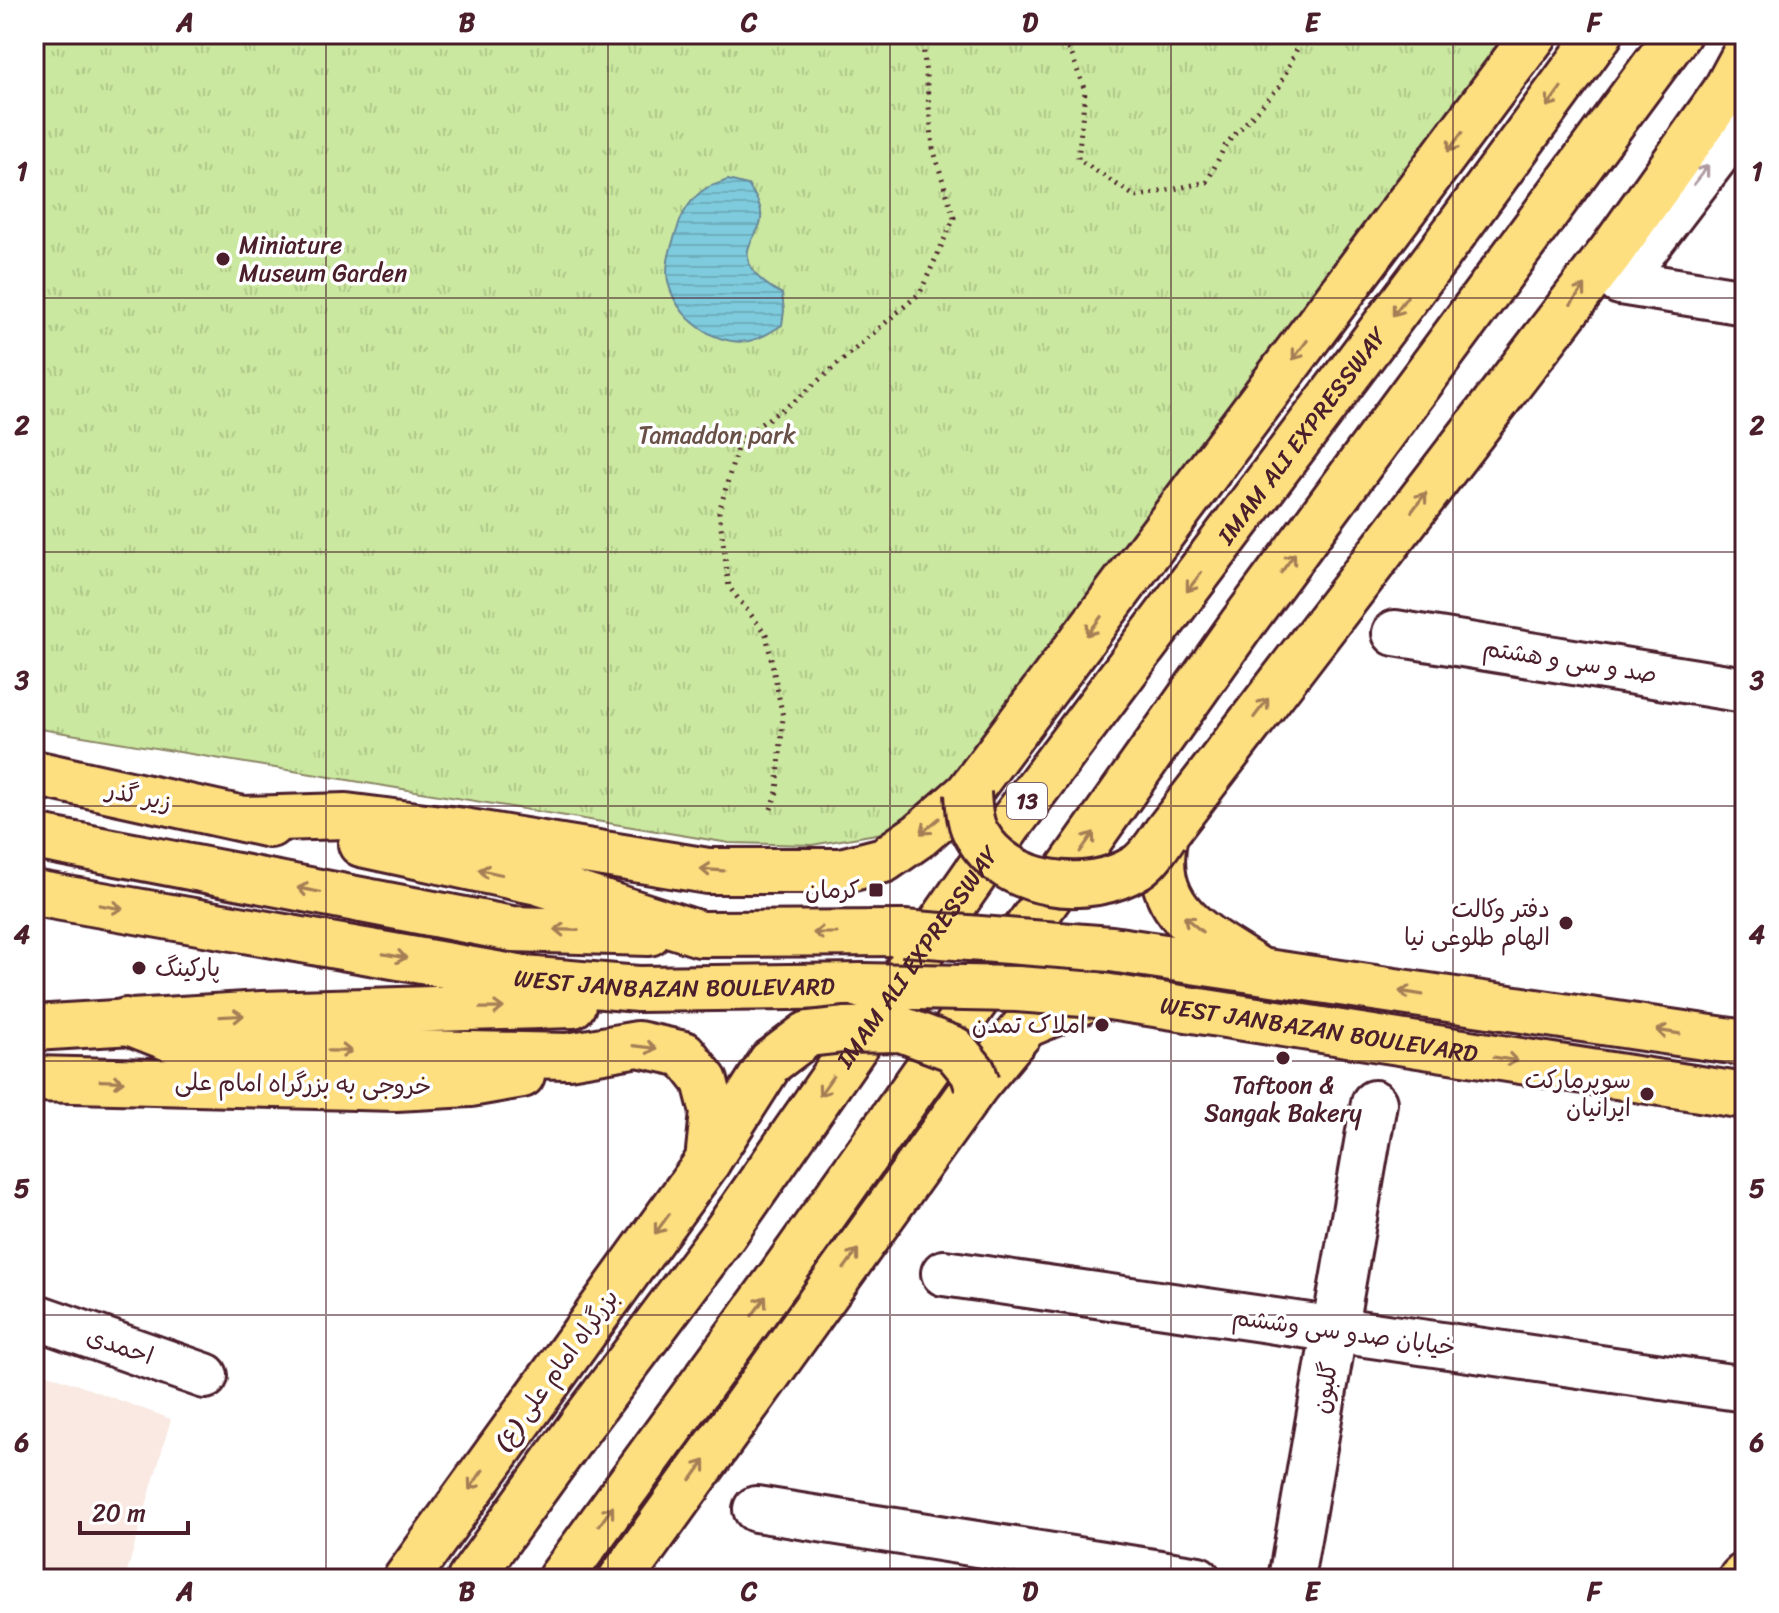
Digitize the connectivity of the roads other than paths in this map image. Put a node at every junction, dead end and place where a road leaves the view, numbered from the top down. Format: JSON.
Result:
{"nodes":[{"id":1,"x":1535,"y":34,"type":"edge"},
{"id":2,"x":1600,"y":34,"type":"edge"},
{"id":3,"x":1678,"y":34,"type":"edge"},
{"id":4,"x":1745,"y":54,"type":"edge"},
{"id":5,"x":1745,"y":118,"type":"edge"},
{"id":6,"x":1745,"y":302,"type":"edge"},
{"id":7,"x":1395,"y":633,"type":"dead end"},
{"id":8,"x":1745,"y":690,"type":"edge"},
{"id":9,"x":34,"y":773,"type":"edge"},
{"id":10,"x":968,"y":793,"type":"junction"},
{"id":11,"x":244,"y":819,"type":"junction"},
{"id":12,"x":1165,"y":834,"type":"junction"},
{"id":13,"x":34,"y":837,"type":"edge"},
{"id":14,"x":34,"y":893,"type":"edge"},
{"id":15,"x":700,"y":934,"type":"junction"},
{"id":16,"x":1257,"y":969,"type":"junction"},
{"id":17,"x":638,"y":989,"type":"junction"},
{"id":18,"x":1097,"y":995,"type":"junction"},
{"id":19,"x":126,"y":1021,"type":"junction"},
{"id":20,"x":34,"y":1028,"type":"edge"},
{"id":21,"x":1745,"y":1043,"type":"edge"},
{"id":22,"x":568,"y":1056,"type":"junction"},
{"id":23,"x":34,"y":1079,"type":"edge"},
{"id":24,"x":977,"y":1084,"type":"junction"},
{"id":25,"x":1745,"y":1096,"type":"edge"},
{"id":26,"x":1374,"y":1103,"type":"dead end"},
{"id":27,"x":708,"y":1161,"type":"junction"},
{"id":28,"x":944,"y":1273,"type":"dead end"},
{"id":29,"x":34,"y":1316,"type":"edge"},
{"id":30,"x":1334,"y":1331,"type":"junction"},
{"id":31,"x":205,"y":1376,"type":"dead end"},
{"id":32,"x":1745,"y":1389,"type":"edge"},
{"id":33,"x":756,"y":1509,"type":"dead end"},
{"id":34,"x":974,"y":1562,"type":"edge"},
{"id":35,"x":406,"y":1579,"type":"edge"},
{"id":36,"x":470,"y":1579,"type":"edge"},
{"id":37,"x":560,"y":1579,"type":"edge"},
{"id":38,"x":621,"y":1579,"type":"edge"},
{"id":39,"x":1198,"y":1579,"type":"edge"},
{"id":40,"x":1291,"y":1579,"type":"edge"}],
"edges":[{"from":1,"to":10,"type":"main road","one_way":true},
{"from":2,"to":36,"type":"main road","name":"IMAM ALI EXPRESSWAY","number":"13","one_way":true},
{"from":37,"to":3,"type":"main road","one_way":true},
{"from":12,"to":4,"type":"main road","one_way":true},
{"from":6,"to":5,"type":"street","one_way":true},
{"from":7,"to":8,"type":"street","name":"صد و سی و هشتم"},
{"from":9,"to":11,"type":"main road","name":"زیر گذر"},
{"from":10,"to":11,"type":"main road","one_way":true},
{"from":10,"to":12,"type":"main road","bridge":true},
{"from":15,"to":11,"type":"main road","name":"WEST JANBAZAN BOULEVARD","one_way":true},
{"from":16,"to":12,"type":"main road","one_way":true},
{"from":15,"to":13,"type":"main road","name":"WEST JANBAZAN BOULEVARD","one_way":true},
{"from":14,"to":17,"type":"main road","name":"WEST JANBAZAN BOULEVARD","one_way":true},
{"from":16,"to":15,"type":"main road","name":"WEST JANBAZAN BOULEVARD","one_way":true,"bridge":true},
{"from":21,"to":16,"type":"main road","name":"WEST JANBAZAN BOULEVARD","one_way":true},
{"from":17,"to":18,"type":"main road","name":"WEST JANBAZAN BOULEVARD","bridge":true},
{"from":19,"to":17,"type":"main road","one_way":true},
{"from":18,"to":24,"type":"main road"},
{"from":18,"to":25,"type":"main road","name":"WEST JANBAZAN BOULEVARD","one_way":true},
{"from":19,"to":20,"type":"main road"},
{"from":19,"to":22,"type":"main road","one_way":true},
{"from":23,"to":22,"type":"main road","name":"خروجی به بزرگراه امام علی","one_way":true},
{"from":22,"to":27,"type":"main road","one_way":true},
{"from":24,"to":27,"type":"main road","name":"بزرگراه امام علی (ع)","bridge":true},
{"from":38,"to":24,"type":"main road","one_way":true},
{"from":26,"to":30,"type":"street","name":"گلبون"},
{"from":27,"to":35,"type":"main road","name":"بزرگراه امام علی (ع)","one_way":true},
{"from":28,"to":30,"type":"street","name":"خیابان صدو سی وششم"},
{"from":29,"to":31,"type":"street","name":"احمدی"},
{"from":30,"to":32,"type":"street","name":"خیابان صدو سی وششم"},
{"from":30,"to":40,"type":"street","name":"گلبون"},
{"from":33,"to":34,"type":"street"},
{"from":34,"to":39,"type":"street"}]}
